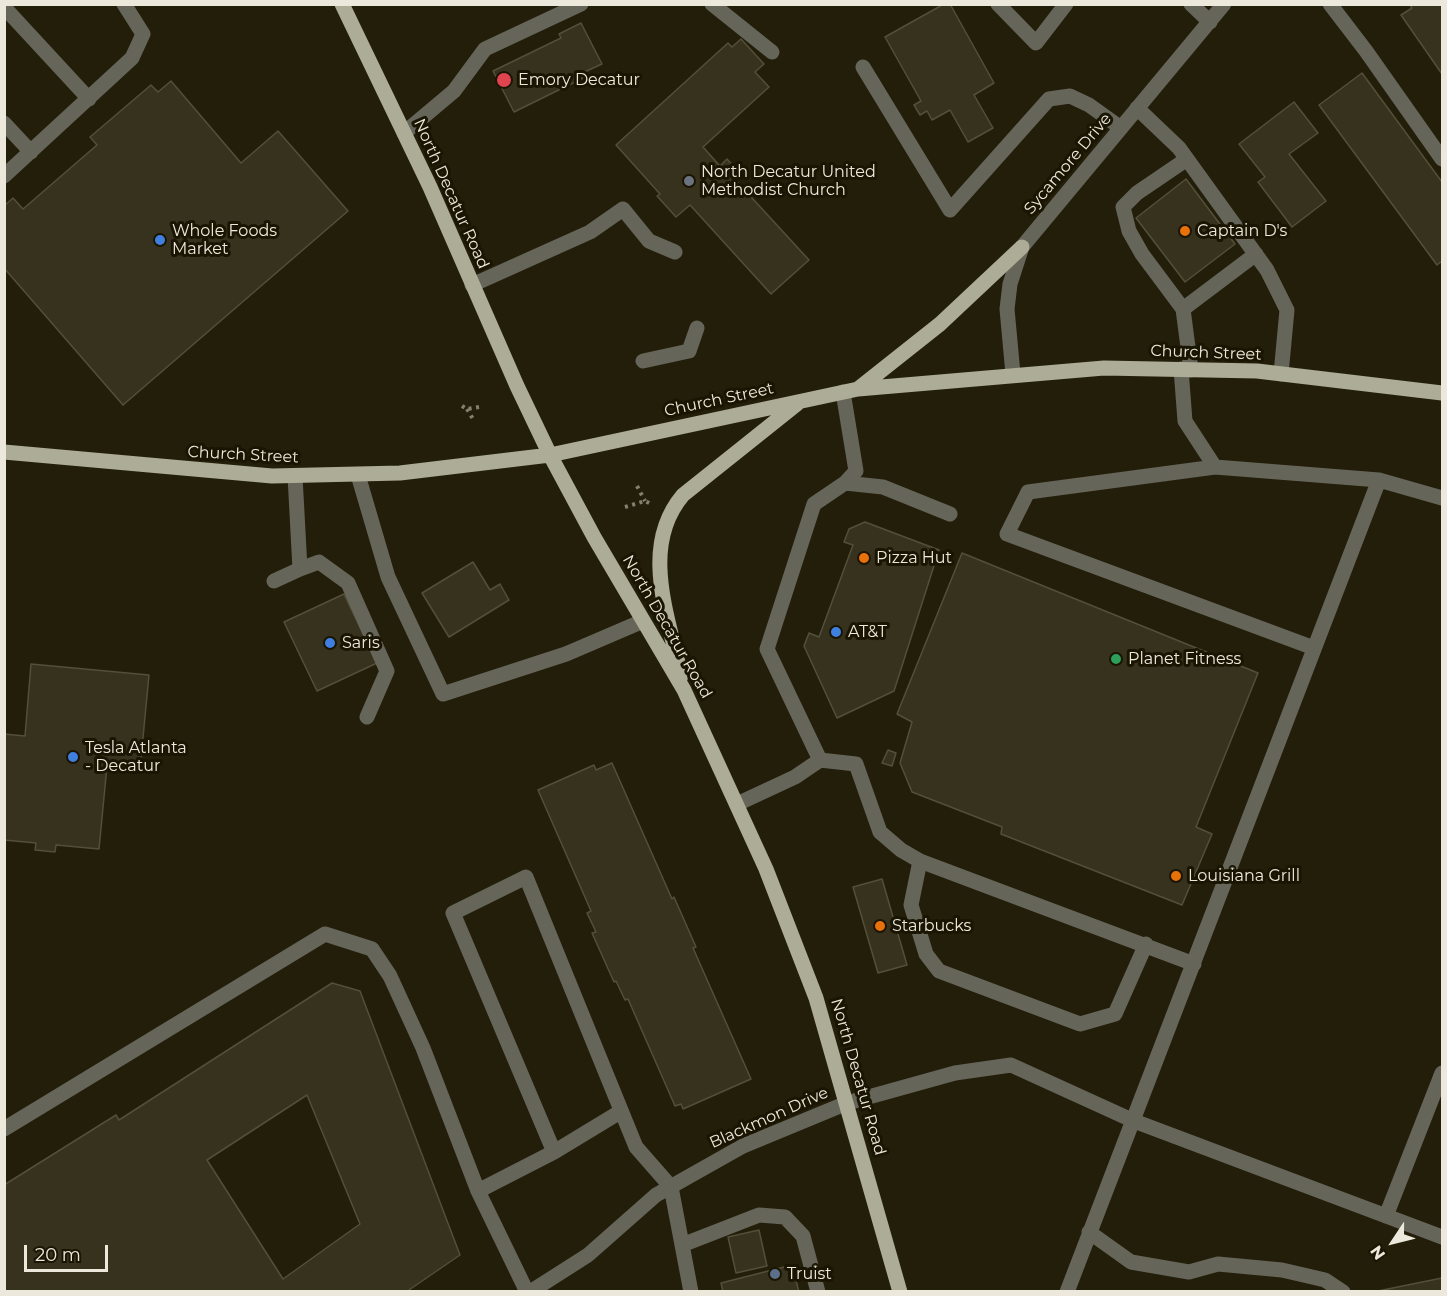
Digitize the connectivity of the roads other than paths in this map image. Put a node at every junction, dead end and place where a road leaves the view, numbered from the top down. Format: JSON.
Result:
{"nodes":[{"id":1,"x":124,"y":4,"type":"edge"},
{"id":2,"x":342,"y":4,"type":"edge"},
{"id":3,"x":581,"y":4,"type":"edge"},
{"id":4,"x":712,"y":4,"type":"edge"},
{"id":5,"x":998,"y":4,"type":"edge"},
{"id":6,"x":1066,"y":4,"type":"edge"},
{"id":7,"x":1191,"y":4,"type":"edge"},
{"id":8,"x":1224,"y":4,"type":"edge"},
{"id":9,"x":1330,"y":4,"type":"edge"},
{"id":10,"x":4,"y":8,"type":"edge"},
{"id":11,"x":1210,"y":22,"type":"junction"},
{"id":12,"x":772,"y":52,"type":"dead end"},
{"id":13,"x":863,"y":67,"type":"dead end"},
{"id":14,"x":89,"y":99,"type":"junction"},
{"id":15,"x":1137,"y":108,"type":"junction"},
{"id":16,"x":4,"y":123,"type":"edge"},
{"id":17,"x":1121,"y":128,"type":"junction"},
{"id":18,"x":404,"y":133,"type":"junction"},
{"id":19,"x":31,"y":152,"type":"junction"},
{"id":20,"x":1187,"y":159,"type":"junction"},
{"id":21,"x":1443,"y":159,"type":"edge"},
{"id":22,"x":4,"y":176,"type":"edge"},
{"id":23,"x":1022,"y":247,"type":"junction"},
{"id":24,"x":675,"y":252,"type":"dead end"},
{"id":25,"x":1256,"y":254,"type":"junction"},
{"id":26,"x":472,"y":285,"type":"junction"},
{"id":27,"x":1184,"y":309,"type":"junction"},
{"id":28,"x":697,"y":328,"type":"dead end"},
{"id":29,"x":643,"y":361,"type":"dead end"},
{"id":30,"x":1186,"y":370,"type":"junction"},
{"id":31,"x":1013,"y":374,"type":"junction"},
{"id":32,"x":1281,"y":374,"type":"junction"},
{"id":33,"x":858,"y":388,"type":"junction"},
{"id":34,"x":843,"y":392,"type":"junction"},
{"id":35,"x":1443,"y":393,"type":"edge"},
{"id":36,"x":799,"y":402,"type":"junction"},
{"id":37,"x":4,"y":452,"type":"edge"},
{"id":38,"x":550,"y":455,"type":"junction"},
{"id":39,"x":1215,"y":467,"type":"junction"},
{"id":40,"x":358,"y":475,"type":"junction"},
{"id":41,"x":295,"y":476,"type":"junction"},
{"id":42,"x":1379,"y":480,"type":"junction"},
{"id":43,"x":845,"y":483,"type":"junction"},
{"id":44,"x":1443,"y":498,"type":"edge"},
{"id":45,"x":951,"y":514,"type":"dead end"},
{"id":46,"x":300,"y":569,"type":"junction"},
{"id":47,"x":274,"y":581,"type":"dead end"},
{"id":48,"x":643,"y":621,"type":"junction"},
{"id":49,"x":1314,"y":648,"type":"junction"},
{"id":50,"x":684,"y":690,"type":"junction"},
{"id":51,"x":367,"y":717,"type":"dead end"},
{"id":52,"x":820,"y":760,"type":"junction"},
{"id":53,"x":737,"y":804,"type":"junction"},
{"id":54,"x":920,"y":861,"type":"junction"},
{"id":55,"x":1146,"y":944,"type":"junction"},
{"id":56,"x":1194,"y":964,"type":"junction"},
{"id":57,"x":1443,"y":1073,"type":"edge"},
{"id":58,"x":847,"y":1103,"type":"junction"},
{"id":59,"x":620,"y":1112,"type":"junction"},
{"id":60,"x":1134,"y":1121,"type":"junction"},
{"id":61,"x":4,"y":1129,"type":"edge"},
{"id":62,"x":554,"y":1152,"type":"junction"},
{"id":63,"x":670,"y":1187,"type":"junction"},
{"id":64,"x":478,"y":1191,"type":"junction"},
{"id":65,"x":1386,"y":1216,"type":"junction"},
{"id":66,"x":1089,"y":1232,"type":"junction"},
{"id":67,"x":1443,"y":1237,"type":"edge"},
{"id":68,"x":681,"y":1245,"type":"junction"},
{"id":69,"x":529,"y":1292,"type":"edge"},
{"id":70,"x":691,"y":1292,"type":"edge"},
{"id":71,"x":818,"y":1292,"type":"edge"},
{"id":72,"x":900,"y":1292,"type":"edge"},
{"id":73,"x":1067,"y":1292,"type":"edge"},
{"id":74,"x":1343,"y":1292,"type":"edge"}],
"edges":[{"from":1,"to":14,"type":"street"},
{"from":2,"to":18,"type":"main road","name":"North Decatur Road"},
{"from":3,"to":18,"type":"street"},
{"from":4,"to":12,"type":"street"},
{"from":5,"to":6,"type":"street"},
{"from":7,"to":11,"type":"street"},
{"from":8,"to":11,"type":"street","name":"Sycamore Drive"},
{"from":9,"to":21,"type":"street"},
{"from":10,"to":14,"type":"street"},
{"from":11,"to":15,"type":"street","name":"Sycamore Drive"},
{"from":13,"to":17,"type":"street"},
{"from":14,"to":19,"type":"street"},
{"from":15,"to":17,"type":"street","name":"Sycamore Drive"},
{"from":15,"to":20,"type":"street"},
{"from":16,"to":19,"type":"street"},
{"from":17,"to":23,"type":"street","name":"Sycamore Drive"},
{"from":18,"to":26,"type":"main road","name":"North Decatur Road"},
{"from":19,"to":22,"type":"street"},
{"from":20,"to":25,"type":"street"},
{"from":20,"to":27,"type":"street"},
{"from":23,"to":31,"type":"street","name":"Sycamore Drive"},
{"from":23,"to":33,"type":"main road"},
{"from":24,"to":26,"type":"street"},
{"from":25,"to":27,"type":"street"},
{"from":25,"to":32,"type":"street"},
{"from":26,"to":38,"type":"main road","name":"North Decatur Road"},
{"from":27,"to":30,"type":"street"},
{"from":28,"to":29,"type":"street"},
{"from":30,"to":31,"type":"main road","name":"Church Street"},
{"from":30,"to":32,"type":"main road","name":"Church Street"},
{"from":30,"to":39,"type":"street"},
{"from":31,"to":33,"type":"main road","name":"Church Street"},
{"from":32,"to":35,"type":"main road","name":"Church Street"},
{"from":33,"to":34,"type":"main road","name":"Church Street"},
{"from":34,"to":36,"type":"main road","name":"Church Street"},
{"from":34,"to":43,"type":"street"},
{"from":36,"to":38,"type":"main road","name":"Church Street"},
{"from":36,"to":50,"type":"main road"},
{"from":37,"to":41,"type":"main road","name":"Church Street"},
{"from":38,"to":40,"type":"main road","name":"Church Street"},
{"from":38,"to":48,"type":"main road","name":"North Decatur Road"},
{"from":39,"to":42,"type":"street"},
{"from":39,"to":49,"type":"street"},
{"from":40,"to":41,"type":"main road","name":"Church Street"},
{"from":40,"to":48,"type":"street"},
{"from":41,"to":46,"type":"street"},
{"from":42,"to":44,"type":"street"},
{"from":42,"to":49,"type":"street"},
{"from":43,"to":45,"type":"street"},
{"from":43,"to":52,"type":"street"},
{"from":46,"to":47,"type":"street"},
{"from":46,"to":51,"type":"street"},
{"from":48,"to":50,"type":"main road","name":"North Decatur Road"},
{"from":49,"to":56,"type":"street"},
{"from":50,"to":53,"type":"main road","name":"North Decatur Road"},
{"from":52,"to":53,"type":"street"},
{"from":52,"to":54,"type":"street"},
{"from":53,"to":58,"type":"main road","name":"North Decatur Road"},
{"from":54,"to":55,"type":"street"},
{"from":54,"to":55,"type":"street"},
{"from":55,"to":56,"type":"street"},
{"from":56,"to":60,"type":"street"},
{"from":57,"to":65,"type":"street"},
{"from":58,"to":60,"type":"street","name":"Blackmon Drive"},
{"from":58,"to":63,"type":"street","name":"Blackmon Drive"},
{"from":58,"to":72,"type":"main road","name":"North Decatur Road"},
{"from":59,"to":62,"type":"street"},
{"from":59,"to":62,"type":"street"},
{"from":59,"to":63,"type":"street"},
{"from":60,"to":65,"type":"street","name":"Blackmon Drive"},
{"from":60,"to":66,"type":"street"},
{"from":61,"to":64,"type":"street"},
{"from":62,"to":64,"type":"street"},
{"from":63,"to":68,"type":"street"},
{"from":63,"to":69,"type":"street","name":"Blackmon Drive"},
{"from":64,"to":69,"type":"street"},
{"from":65,"to":67,"type":"street","name":"Blackmon Drive"},
{"from":66,"to":73,"type":"street"},
{"from":66,"to":74,"type":"street"},
{"from":68,"to":70,"type":"street"},
{"from":68,"to":71,"type":"street"}]}
